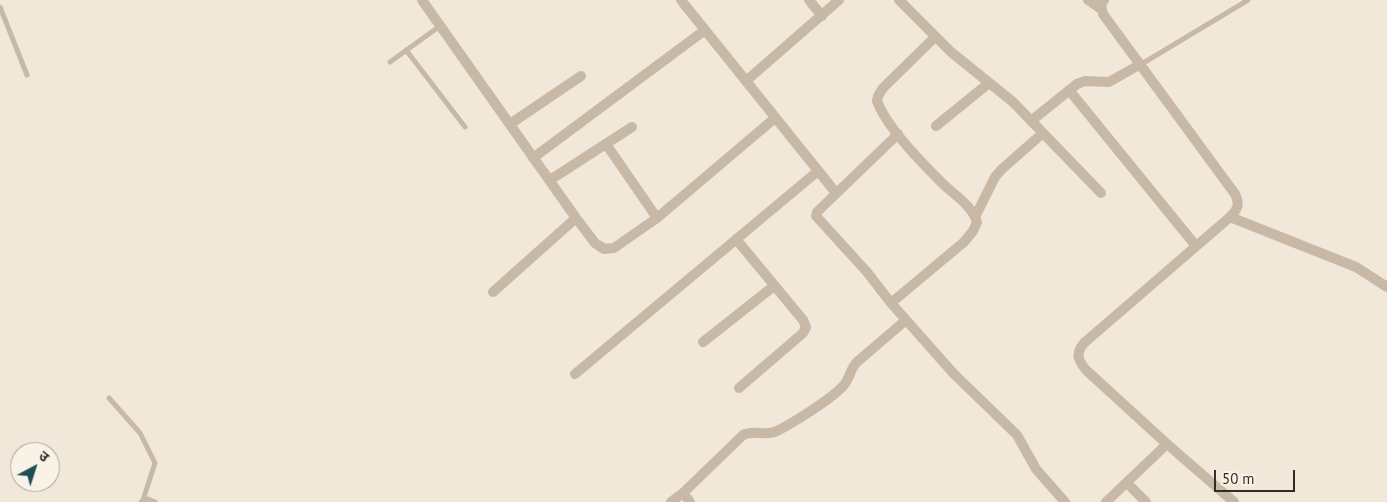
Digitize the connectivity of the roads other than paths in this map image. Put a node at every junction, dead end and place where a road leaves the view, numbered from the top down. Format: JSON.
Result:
{"nodes":[{"id":1,"x":422,"y":0,"type":"edge"},
{"id":2,"x":681,"y":0,"type":"edge"},
{"id":3,"x":809,"y":0,"type":"edge"},
{"id":4,"x":838,"y":0,"type":"edge"},
{"id":5,"x":899,"y":0,"type":"edge"},
{"id":6,"x":1088,"y":0,"type":"edge"},
{"id":7,"x":1248,"y":0,"type":"edge"},
{"id":8,"x":1102,"y":4,"type":"edge"},
{"id":9,"x":0,"y":7,"type":"edge"},
{"id":10,"x":822,"y":16,"type":"junction"},
{"id":11,"x":2,"y":19,"type":"edge"},
{"id":12,"x":440,"y":26,"type":"junction"},
{"id":13,"x":705,"y":30,"type":"junction"},
{"id":14,"x":935,"y":37,"type":"junction"},
{"id":15,"x":406,"y":50,"type":"junction"},
{"id":16,"x":390,"y":62,"type":"dead end"},
{"id":17,"x":1139,"y":65,"type":"junction"},
{"id":18,"x":27,"y":75,"type":"dead end"},
{"id":19,"x":581,"y":76,"type":"dead end"},
{"id":20,"x":746,"y":81,"type":"junction"},
{"id":21,"x":989,"y":83,"type":"junction"},
{"id":22,"x":1069,"y":90,"type":"junction"},
{"id":23,"x":775,"y":118,"type":"junction"},
{"id":24,"x":1032,"y":121,"type":"junction"},
{"id":25,"x":510,"y":124,"type":"junction"},
{"id":26,"x":936,"y":126,"type":"dead end"},
{"id":27,"x":465,"y":127,"type":"dead end"},
{"id":28,"x":632,"y":127,"type":"dead end"},
{"id":29,"x":1043,"y":133,"type":"junction"},
{"id":30,"x":898,"y":134,"type":"junction"},
{"id":31,"x":606,"y":144,"type":"junction"},
{"id":32,"x":533,"y":158,"type":"junction"},
{"id":33,"x":818,"y":171,"type":"junction"},
{"id":34,"x":550,"y":180,"type":"junction"},
{"id":35,"x":836,"y":193,"type":"junction"},
{"id":36,"x":1101,"y":193,"type":"dead end"},
{"id":37,"x":976,"y":217,"type":"junction"},
{"id":38,"x":1230,"y":217,"type":"junction"},
{"id":39,"x":576,"y":218,"type":"junction"},
{"id":40,"x":657,"y":218,"type":"junction"},
{"id":41,"x":736,"y":239,"type":"junction"},
{"id":42,"x":1196,"y":246,"type":"junction"},
{"id":43,"x":774,"y":286,"type":"junction"},
{"id":44,"x":1387,"y":287,"type":"edge"},
{"id":45,"x":493,"y":292,"type":"dead end"},
{"id":46,"x":891,"y":303,"type":"junction"},
{"id":47,"x":906,"y":320,"type":"junction"},
{"id":48,"x":703,"y":342,"type":"dead end"},
{"id":49,"x":574,"y":374,"type":"dead end"},
{"id":50,"x":739,"y":388,"type":"dead end"},
{"id":51,"x":109,"y":398,"type":"dead end"},
{"id":52,"x":1167,"y":444,"type":"junction"},
{"id":53,"x":1127,"y":483,"type":"junction"},
{"id":54,"x":683,"y":492,"type":"junction"},
{"id":55,"x":142,"y":501,"type":"edge"},
{"id":56,"x":155,"y":502,"type":"edge"},
{"id":57,"x":671,"y":502,"type":"edge"},
{"id":58,"x":690,"y":502,"type":"edge"},
{"id":59,"x":1065,"y":502,"type":"edge"},
{"id":60,"x":1106,"y":502,"type":"edge"},
{"id":61,"x":1146,"y":502,"type":"edge"},
{"id":62,"x":1234,"y":502,"type":"edge"}],
"edges":[{"from":1,"to":12,"type":"street"},
{"from":2,"to":13,"type":"street"},
{"from":3,"to":10,"type":"street"},
{"from":4,"to":10,"type":"street"},
{"from":5,"to":14,"type":"street"},
{"from":6,"to":8,"type":"street"},
{"from":7,"to":17,"type":"lane"},
{"from":8,"to":17,"type":"street"},
{"from":9,"to":11,"type":"lane"},
{"from":10,"to":20,"type":"street"},
{"from":11,"to":18,"type":"lane"},
{"from":12,"to":15,"type":"lane"},
{"from":12,"to":25,"type":"street"},
{"from":13,"to":20,"type":"street"},
{"from":13,"to":32,"type":"street"},
{"from":14,"to":21,"type":"street"},
{"from":14,"to":30,"type":"street"},
{"from":15,"to":16,"type":"lane"},
{"from":15,"to":27,"type":"lane"},
{"from":17,"to":22,"type":"street"},
{"from":17,"to":38,"type":"street"},
{"from":19,"to":25,"type":"street"},
{"from":20,"to":23,"type":"street"},
{"from":21,"to":24,"type":"street"},
{"from":21,"to":26,"type":"street"},
{"from":22,"to":24,"type":"street"},
{"from":22,"to":42,"type":"street"},
{"from":23,"to":33,"type":"street"},
{"from":23,"to":40,"type":"street"},
{"from":24,"to":29,"type":"street"},
{"from":25,"to":32,"type":"street"},
{"from":28,"to":31,"type":"street"},
{"from":29,"to":36,"type":"street"},
{"from":29,"to":37,"type":"street"},
{"from":30,"to":35,"type":"street"},
{"from":30,"to":37,"type":"street"},
{"from":31,"to":34,"type":"street"},
{"from":31,"to":40,"type":"street"},
{"from":32,"to":34,"type":"street"},
{"from":33,"to":35,"type":"street"},
{"from":33,"to":41,"type":"street"},
{"from":34,"to":39,"type":"street"},
{"from":35,"to":46,"type":"street"},
{"from":37,"to":46,"type":"street"},
{"from":38,"to":42,"type":"street"},
{"from":38,"to":44,"type":"street"},
{"from":39,"to":40,"type":"street"},
{"from":39,"to":45,"type":"street"},
{"from":41,"to":43,"type":"street"},
{"from":41,"to":49,"type":"street"},
{"from":42,"to":52,"type":"street"},
{"from":43,"to":48,"type":"street"},
{"from":43,"to":50,"type":"street"},
{"from":46,"to":47,"type":"street"},
{"from":47,"to":54,"type":"street"},
{"from":47,"to":59,"type":"street"},
{"from":51,"to":55,"type":"lane"},
{"from":52,"to":53,"type":"street"},
{"from":52,"to":62,"type":"street"},
{"from":53,"to":60,"type":"street"},
{"from":53,"to":61,"type":"street"},
{"from":54,"to":57,"type":"street"},
{"from":54,"to":58,"type":"street"},
{"from":55,"to":56,"type":"lane"}]}
